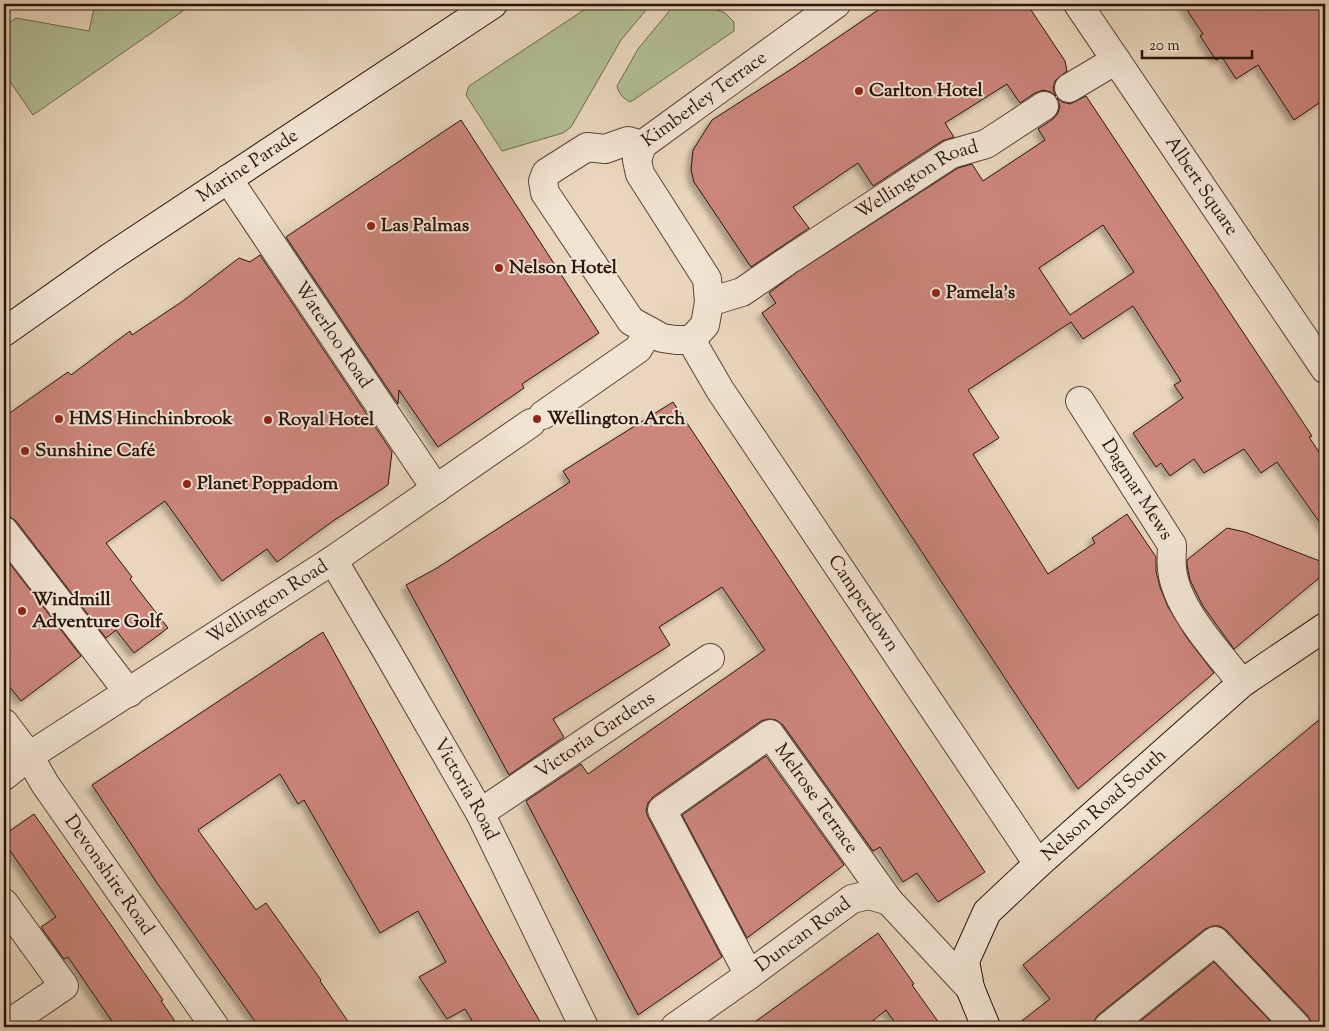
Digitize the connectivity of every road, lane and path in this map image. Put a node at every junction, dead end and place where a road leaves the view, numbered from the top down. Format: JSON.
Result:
{"nodes":[{"id":1,"x":493,"y":4,"type":"edge"},
{"id":2,"x":836,"y":4,"type":"edge"},
{"id":3,"x":1078,"y":4,"type":"edge"},
{"id":4,"x":1116,"y":60,"type":"junction"},
{"id":5,"x":1069,"y":88,"type":"dead end"},
{"id":6,"x":1044,"y":106,"type":"dead end"},
{"id":7,"x":642,"y":145,"type":"junction"},
{"id":8,"x":228,"y":179,"type":"junction"},
{"id":9,"x":709,"y":302,"type":"junction"},
{"id":10,"x":649,"y":331,"type":"junction"},
{"id":11,"x":4,"y":332,"type":"edge"},
{"id":12,"x":692,"y":340,"type":"junction"},
{"id":13,"x":1325,"y":369,"type":"edge"},
{"id":14,"x":1080,"y":401,"type":"dead end"},
{"id":15,"x":436,"y":489,"type":"junction"},
{"id":16,"x":4,"y":531,"type":"edge"},
{"id":17,"x":333,"y":560,"type":"junction"},
{"id":18,"x":1325,"y":627,"type":"edge"},
{"id":19,"x":710,"y":658,"type":"dead end"},
{"id":20,"x":1242,"y":683,"type":"junction"},
{"id":21,"x":129,"y":693,"type":"junction"},
{"id":22,"x":4,"y":723,"type":"edge"},
{"id":23,"x":29,"y":756,"type":"junction"},
{"id":24,"x":4,"y":776,"type":"edge"},
{"id":25,"x":480,"y":813,"type":"junction"},
{"id":26,"x":1038,"y":864,"type":"junction"},
{"id":27,"x":889,"y":901,"type":"junction"},
{"id":28,"x":4,"y":903,"type":"edge"},
{"id":29,"x":749,"y":975,"type":"junction"},
{"id":30,"x":970,"y":988,"type":"junction"},
{"id":31,"x":4,"y":1027,"type":"edge"},
{"id":32,"x":215,"y":1027,"type":"edge"},
{"id":33,"x":584,"y":1027,"type":"edge"},
{"id":34,"x":675,"y":1027,"type":"edge"},
{"id":35,"x":986,"y":1027,"type":"edge"},
{"id":36,"x":1108,"y":1027,"type":"edge"},
{"id":37,"x":1297,"y":1027,"type":"edge"}],
"edges":[{"from":1,"to":8,"type":"street","name":"Marine Parade"},
{"from":2,"to":7,"type":"street","name":"Kimberley Terrace"},
{"from":3,"to":4,"type":"street","name":"Albert Square"},
{"from":4,"to":5,"type":"street"},
{"from":4,"to":13,"type":"street","name":"Albert Square"},
{"from":6,"to":9,"type":"street","name":"Wellington Road"},
{"from":7,"to":9,"type":"street","name":"Kimberley Terrace"},
{"from":7,"to":10,"type":"street"},
{"from":8,"to":11,"type":"street","name":"Marine Parade"},
{"from":8,"to":15,"type":"street","name":"Waterloo Road"},
{"from":9,"to":12,"type":"street","name":"Kimberley Terrace"},
{"from":10,"to":12,"type":"street"},
{"from":10,"to":15,"type":"street","name":"Wellington Road"},
{"from":12,"to":26,"type":"street","name":"Camperdown"},
{"from":14,"to":20,"type":"street","name":"Dagmar Mews"},
{"from":15,"to":17,"type":"street","name":"Wellington Road"},
{"from":16,"to":21,"type":"street"},
{"from":17,"to":21,"type":"street","name":"Wellington Road"},
{"from":17,"to":25,"type":"street","name":"Victoria Road"},
{"from":18,"to":20,"type":"street","name":"Nelson Road South"},
{"from":19,"to":25,"type":"street","name":"Victoria Gardens"},
{"from":20,"to":26,"type":"street","name":"Nelson Road South"},
{"from":21,"to":23,"type":"street","name":"Wellington Road"},
{"from":22,"to":23,"type":"street","name":"Devonshire Road"},
{"from":23,"to":24,"type":"street","name":"Wellington Road"},
{"from":23,"to":32,"type":"street","name":"Devonshire Road"},
{"from":25,"to":33,"type":"street","name":"Victoria Road"},
{"from":26,"to":30,"type":"street","name":"Nelson Road South"},
{"from":27,"to":29,"type":"street","name":"Duncan Road"},
{"from":27,"to":29,"type":"street","name":"Melrose Terrace"},
{"from":27,"to":30,"type":"street"},
{"from":28,"to":31,"type":"street"},
{"from":29,"to":34,"type":"street","name":"Duncan Road"},
{"from":30,"to":35,"type":"street","name":"Nelson Road South"},
{"from":36,"to":37,"type":"street"}]}
